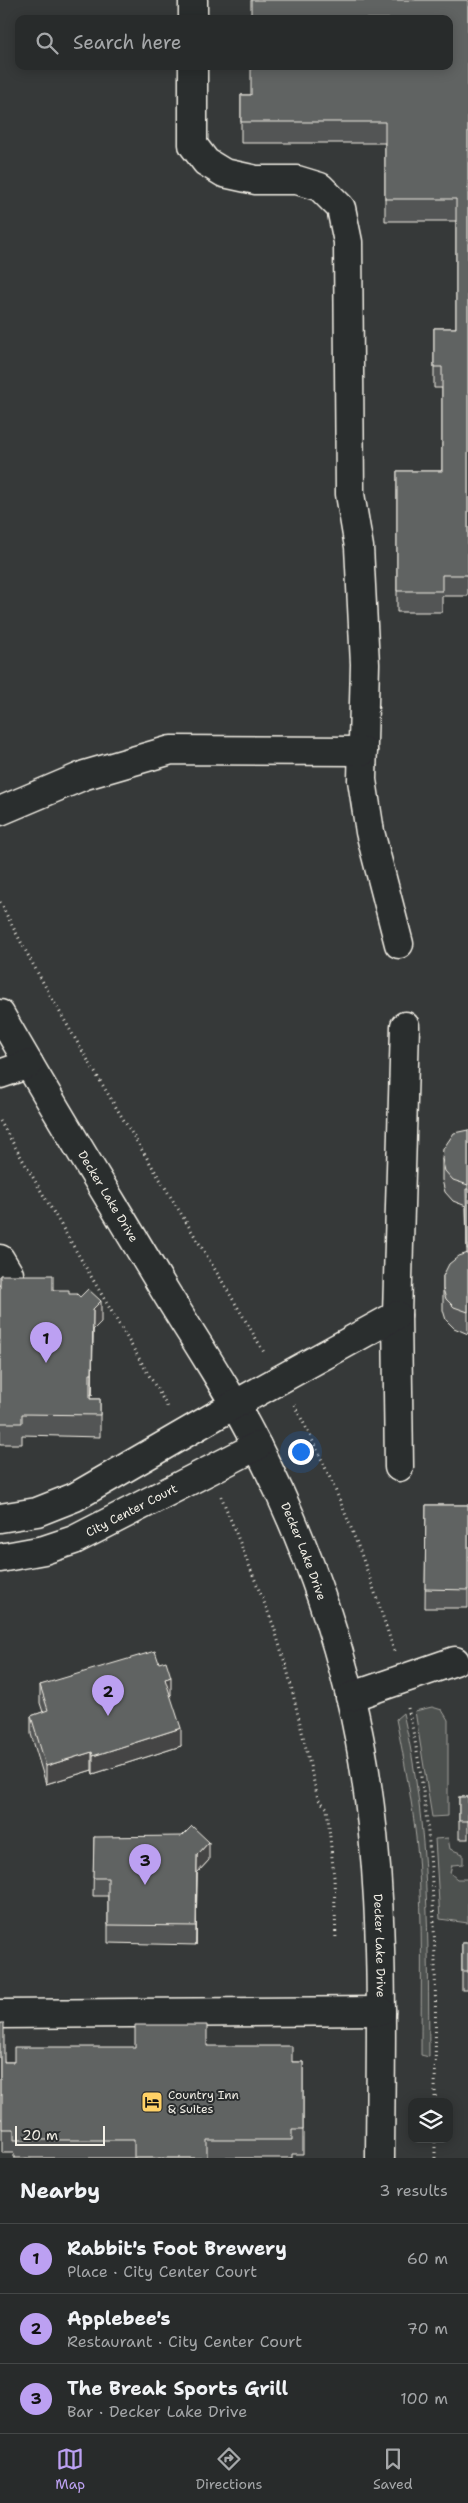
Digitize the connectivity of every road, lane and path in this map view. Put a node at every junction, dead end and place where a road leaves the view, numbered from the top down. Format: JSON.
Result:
{"nodes":[{"id":1,"x":193,"y":0,"type":"edge"},
{"id":2,"x":193,"y":15,"type":"edge"},
{"id":3,"x":193,"y":70,"type":"edge"},
{"id":4,"x":363,"y":751,"type":"junction"},
{"id":5,"x":0,"y":810,"type":"edge"},
{"id":6,"x":0,"y":902,"type":"edge"},
{"id":7,"x":398,"y":944,"type":"dead end"},
{"id":8,"x":0,"y":1014,"type":"edge"},
{"id":9,"x":405,"y":1026,"type":"dead end"},
{"id":10,"x":29,"y":1064,"type":"junction"},
{"id":11,"x":0,"y":1074,"type":"edge"},
{"id":12,"x":0,"y":1121,"type":"edge"},
{"id":13,"x":397,"y":1316,"type":"junction"},
{"id":14,"x":268,"y":1360,"type":"dead end"},
{"id":15,"x":234,"y":1405,"type":"junction"},
{"id":16,"x":294,"y":1407,"type":"dead end"},
{"id":17,"x":166,"y":1413,"type":"dead end"},
{"id":18,"x":257,"y":1446,"type":"junction"},
{"id":19,"x":399,"y":1467,"type":"dead end"},
{"id":20,"x":221,"y":1496,"type":"dead end"},
{"id":21,"x":0,"y":1518,"type":"edge"},
{"id":22,"x":0,"y":1558,"type":"edge"},
{"id":23,"x":395,"y":1656,"type":"dead end"},
{"id":24,"x":455,"y":1661,"type":"dead end"},
{"id":25,"x":350,"y":1697,"type":"junction"},
{"id":26,"x":409,"y":1711,"type":"dead end"},
{"id":27,"x":336,"y":1941,"type":"dead end"},
{"id":28,"x":381,"y":2011,"type":"junction"},
{"id":29,"x":0,"y":2014,"type":"edge"},
{"id":30,"x":435,"y":2098,"type":"edge"},
{"id":31,"x":435,"y":2143,"type":"edge"},
{"id":32,"x":380,"y":2158,"type":"edge"},
{"id":33,"x":435,"y":2158,"type":"edge"}],
"edges":[{"from":1,"to":2,"type":"street"},
{"from":3,"to":4,"type":"street"},
{"from":4,"to":5,"type":"street"},
{"from":4,"to":7,"type":"street"},
{"from":6,"to":14,"type":"path"},
{"from":8,"to":10,"type":"street","name":"Decker Lake Drive"},
{"from":9,"to":13,"type":"street"},
{"from":10,"to":11,"type":"street"},
{"from":10,"to":15,"type":"street","name":"Decker Lake Drive"},
{"from":12,"to":17,"type":"path"},
{"from":13,"to":15,"type":"street"},
{"from":13,"to":19,"type":"street"},
{"from":15,"to":18,"type":"street","name":"Decker Lake Drive"},
{"from":15,"to":21,"type":"street"},
{"from":16,"to":23,"type":"path"},
{"from":18,"to":22,"type":"street","name":"City Center Court"},
{"from":18,"to":25,"type":"street","name":"Decker Lake Drive"},
{"from":20,"to":27,"type":"path"},
{"from":24,"to":25,"type":"street"},
{"from":25,"to":28,"type":"street","name":"Decker Lake Drive"},
{"from":26,"to":30,"type":"path"},
{"from":28,"to":29,"type":"street"},
{"from":28,"to":32,"type":"street","name":"Decker Lake Drive"},
{"from":31,"to":33,"type":"path"}]}
